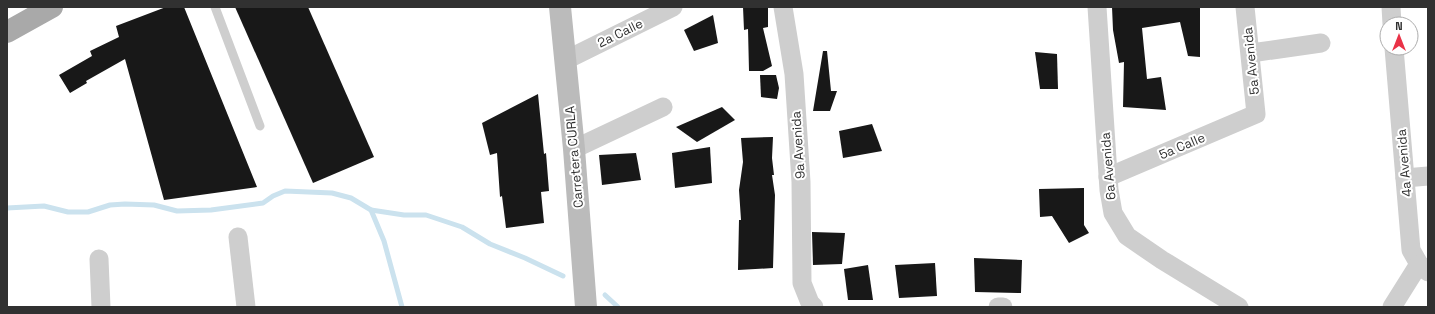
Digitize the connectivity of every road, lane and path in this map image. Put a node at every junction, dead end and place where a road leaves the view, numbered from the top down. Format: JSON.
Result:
{"nodes":[{"id":1,"x":52,"y":7,"type":"edge"},
{"id":2,"x":215,"y":7,"type":"edge"},
{"id":3,"x":560,"y":7,"type":"edge"},
{"id":4,"x":673,"y":7,"type":"edge"},
{"id":5,"x":783,"y":7,"type":"edge"},
{"id":6,"x":1097,"y":7,"type":"edge"},
{"id":7,"x":1245,"y":7,"type":"edge"},
{"id":8,"x":7,"y":32,"type":"edge"},
{"id":9,"x":1321,"y":43,"type":"dead end"},
{"id":10,"x":1251,"y":53,"type":"junction"},
{"id":11,"x":1395,"y":56,"type":"edge"},
{"id":12,"x":566,"y":60,"type":"junction"},
{"id":13,"x":663,"y":107,"type":"dead end"},
{"id":14,"x":1256,"y":114,"type":"joint"},
{"id":15,"x":260,"y":126,"type":"dead end"},
{"id":16,"x":574,"y":149,"type":"junction"},
{"id":17,"x":1428,"y":176,"type":"edge"},
{"id":18,"x":1108,"y":177,"type":"junction"},
{"id":19,"x":1405,"y":178,"type":"junction"},
{"id":20,"x":238,"y":237,"type":"dead end"},
{"id":21,"x":99,"y":259,"type":"dead end"},
{"id":22,"x":1423,"y":268,"type":"edge"},
{"id":23,"x":101,"y":307,"type":"edge"},
{"id":24,"x":246,"y":307,"type":"edge"},
{"id":25,"x":586,"y":307,"type":"edge"},
{"id":26,"x":814,"y":307,"type":"edge"},
{"id":27,"x":998,"y":307,"type":"edge"},
{"id":28,"x":1002,"y":307,"type":"edge"},
{"id":29,"x":1239,"y":307,"type":"edge"},
{"id":30,"x":1392,"y":307,"type":"edge"}],
"edges":[{"from":1,"to":8,"type":"main road"},
{"from":2,"to":15,"type":"lane"},
{"from":3,"to":12,"type":"main road","name":"Carretera CURLA"},
{"from":4,"to":12,"type":"street","name":"2a Calle"},
{"from":5,"to":26,"type":"street","name":"9a Avenida"},
{"from":6,"to":18,"type":"street","name":"6a Avenida"},
{"from":7,"to":10,"type":"street","name":"5a Avenida"},
{"from":9,"to":10,"type":"street"},
{"from":10,"to":14,"type":"street","name":"5a Avenida"},
{"from":11,"to":19,"type":"street","name":"4a Avenida"},
{"from":12,"to":16,"type":"main road","name":"Carretera CURLA"},
{"from":13,"to":16,"type":"street"},
{"from":14,"to":18,"type":"street","name":"5a Calle"},
{"from":16,"to":25,"type":"main road","name":"Carretera CURLA"},
{"from":17,"to":19,"type":"street"},
{"from":18,"to":29,"type":"street","name":"6a Avenida"},
{"from":19,"to":22,"type":"street","name":"4a Avenida"},
{"from":20,"to":24,"type":"street"},
{"from":21,"to":23,"type":"street"},
{"from":22,"to":30,"type":"street"},
{"from":27,"to":28,"type":"street"}]}
